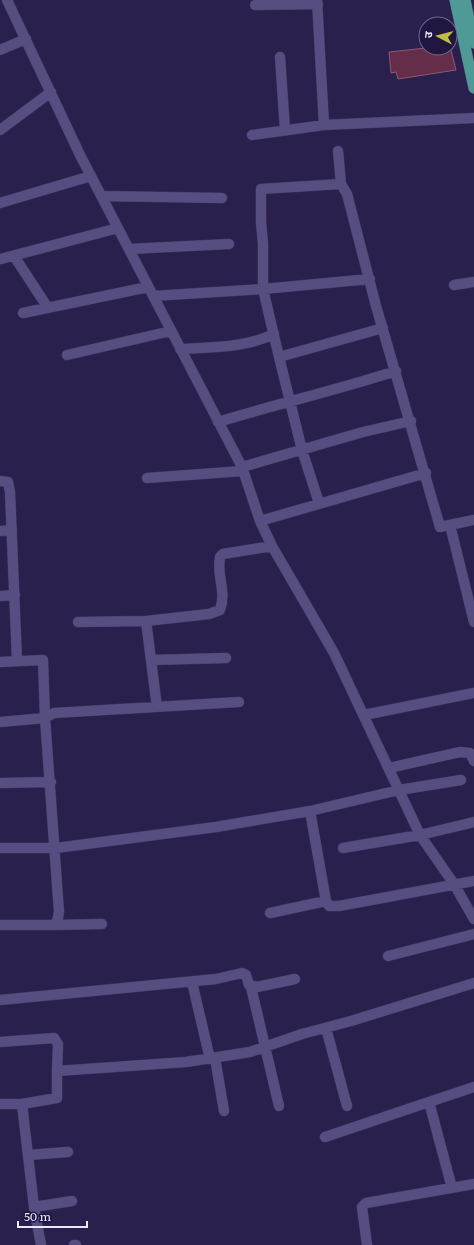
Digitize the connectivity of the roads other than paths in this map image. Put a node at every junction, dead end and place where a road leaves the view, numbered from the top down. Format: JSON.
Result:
{"nodes":[{"id":1,"x":7,"y":0,"type":"edge"},
{"id":2,"x":455,"y":0,"type":"edge"},
{"id":3,"x":465,"y":0,"type":"edge"},
{"id":4,"x":317,"y":2,"type":"edge"},
{"id":5,"x":255,"y":5,"type":"dead end"},
{"id":6,"x":26,"y":38,"type":"junction"},
{"id":7,"x":474,"y":43,"type":"edge"},
{"id":8,"x":0,"y":50,"type":"edge"},
{"id":9,"x":280,"y":57,"type":"dead end"},
{"id":10,"x":474,"y":88,"type":"edge"},
{"id":11,"x":51,"y":92,"type":"junction"},
{"id":12,"x":474,"y":118,"type":"edge"},
{"id":13,"x":324,"y":125,"type":"junction"},
{"id":14,"x":0,"y":130,"type":"edge"},
{"id":15,"x":285,"y":130,"type":"junction"},
{"id":16,"x":252,"y":135,"type":"dead end"},
{"id":17,"x":338,"y":151,"type":"dead end"},
{"id":18,"x":91,"y":176,"type":"junction"},
{"id":19,"x":342,"y":184,"type":"junction"},
{"id":20,"x":101,"y":196,"type":"junction"},
{"id":21,"x":222,"y":198,"type":"dead end"},
{"id":22,"x":0,"y":203,"type":"edge"},
{"id":23,"x":118,"y":228,"type":"junction"},
{"id":24,"x":229,"y":244,"type":"dead end"},
{"id":25,"x":129,"y":249,"type":"junction"},
{"id":26,"x":14,"y":256,"type":"junction"},
{"id":27,"x":1,"y":259,"type":"dead end"},
{"id":28,"x":370,"y":279,"type":"junction"},
{"id":29,"x":474,"y":282,"type":"edge"},
{"id":30,"x":454,"y":285,"type":"dead end"},
{"id":31,"x":148,"y":287,"type":"junction"},
{"id":32,"x":264,"y":289,"type":"junction"},
{"id":33,"x":153,"y":296,"type":"junction"},
{"id":34,"x":48,"y":308,"type":"junction"},
{"id":35,"x":23,"y":313,"type":"dead end"},
{"id":36,"x":383,"y":328,"type":"junction"},
{"id":37,"x":171,"y":330,"type":"junction"},
{"id":38,"x":274,"y":334,"type":"junction"},
{"id":39,"x":180,"y":349,"type":"junction"},
{"id":40,"x":68,"y":355,"type":"dead end"},
{"id":41,"x":279,"y":357,"type":"junction"},
{"id":42,"x":396,"y":371,"type":"junction"},
{"id":43,"x":289,"y":401,"type":"junction"},
{"id":44,"x":411,"y":421,"type":"junction"},
{"id":45,"x":218,"y":422,"type":"junction"},
{"id":46,"x":302,"y":450,"type":"junction"},
{"id":47,"x":242,"y":469,"type":"junction"},
{"id":48,"x":426,"y":473,"type":"junction"},
{"id":49,"x":147,"y":478,"type":"dead end"},
{"id":50,"x":0,"y":481,"type":"edge"},
{"id":51,"x":319,"y":504,"type":"junction"},
{"id":52,"x":474,"y":520,"type":"edge"},
{"id":53,"x":260,"y":521,"type":"junction"},
{"id":54,"x":450,"y":525,"type":"junction"},
{"id":55,"x":12,"y":530,"type":"junction"},
{"id":56,"x":0,"y":531,"type":"edge"},
{"id":57,"x":272,"y":546,"type":"junction"},
{"id":58,"x":15,"y":595,"type":"junction"},
{"id":59,"x":0,"y":596,"type":"edge"},
{"id":60,"x":146,"y":621,"type":"junction"},
{"id":61,"x":78,"y":622,"type":"dead end"},
{"id":62,"x":474,"y":622,"type":"edge"},
{"id":63,"x":226,"y":658,"type":"dead end"},
{"id":64,"x":151,"y":660,"type":"junction"},
{"id":65,"x":17,"y":661,"type":"junction"},
{"id":66,"x":0,"y":662,"type":"edge"},
{"id":67,"x":474,"y":693,"type":"edge"},
{"id":68,"x":238,"y":702,"type":"dead end"},
{"id":69,"x":157,"y":707,"type":"junction"},
{"id":70,"x":364,"y":715,"type":"junction"},
{"id":71,"x":46,"y":718,"type":"junction"},
{"id":72,"x":0,"y":722,"type":"edge"},
{"id":73,"x":474,"y":761,"type":"edge"},
{"id":74,"x":389,"y":768,"type":"junction"},
{"id":75,"x":461,"y":780,"type":"dead end"},
{"id":76,"x":51,"y":782,"type":"junction"},
{"id":77,"x":0,"y":783,"type":"edge"},
{"id":78,"x":399,"y":790,"type":"junction"},
{"id":79,"x":310,"y":811,"type":"junction"},
{"id":80,"x":474,"y":822,"type":"edge"},
{"id":81,"x":420,"y":835,"type":"junction"},
{"id":82,"x":0,"y":848,"type":"edge"},
{"id":83,"x":56,"y":848,"type":"junction"},
{"id":84,"x":343,"y":848,"type":"dead end"},
{"id":85,"x":474,"y":881,"type":"edge"},
{"id":86,"x":454,"y":884,"type":"junction"},
{"id":87,"x":326,"y":902,"type":"junction"},
{"id":88,"x":270,"y":913,"type":"dead end"},
{"id":89,"x":474,"y":919,"type":"edge"},
{"id":90,"x":102,"y":924,"type":"dead end"},
{"id":91,"x":0,"y":925,"type":"edge"},
{"id":92,"x":52,"y":925,"type":"junction"},
{"id":93,"x":474,"y":934,"type":"edge"},
{"id":94,"x":388,"y":956,"type":"dead end"},
{"id":95,"x":295,"y":979,"type":"dead end"},
{"id":96,"x":192,"y":982,"type":"junction"},
{"id":97,"x":474,"y":983,"type":"edge"},
{"id":98,"x":252,"y":987,"type":"junction"},
{"id":99,"x":0,"y":1000,"type":"edge"},
{"id":100,"x":326,"y":1028,"type":"junction"},
{"id":101,"x":0,"y":1042,"type":"edge"},
{"id":102,"x":265,"y":1047,"type":"junction"},
{"id":103,"x":212,"y":1058,"type":"junction"},
{"id":104,"x":57,"y":1071,"type":"junction"},
{"id":105,"x":474,"y":1087,"type":"edge"},
{"id":106,"x":429,"y":1102,"type":"junction"},
{"id":107,"x":0,"y":1104,"type":"edge"},
{"id":108,"x":22,"y":1104,"type":"junction"},
{"id":109,"x":279,"y":1106,"type":"dead end"},
{"id":110,"x":347,"y":1106,"type":"dead end"},
{"id":111,"x":224,"y":1111,"type":"dead end"},
{"id":112,"x":325,"y":1137,"type":"dead end"},
{"id":113,"x":68,"y":1152,"type":"dead end"},
{"id":114,"x":28,"y":1155,"type":"junction"},
{"id":115,"x":474,"y":1184,"type":"edge"},
{"id":116,"x":452,"y":1188,"type":"junction"},
{"id":117,"x":72,"y":1202,"type":"dead end"},
{"id":118,"x":34,"y":1206,"type":"junction"},
{"id":119,"x":41,"y":1245,"type":"edge"},
{"id":120,"x":367,"y":1245,"type":"edge"}],
"edges":[{"from":1,"to":6,"type":"street"},
{"from":2,"to":10,"type":"main road"},
{"from":3,"to":7,"type":"main road"},
{"from":4,"to":5,"type":"street"},
{"from":4,"to":13,"type":"street"},
{"from":6,"to":8,"type":"street"},
{"from":6,"to":11,"type":"street"},
{"from":9,"to":15,"type":"street"},
{"from":11,"to":14,"type":"street"},
{"from":11,"to":18,"type":"street"},
{"from":12,"to":13,"type":"street"},
{"from":13,"to":15,"type":"street"},
{"from":15,"to":16,"type":"street"},
{"from":17,"to":19,"type":"street"},
{"from":18,"to":20,"type":"street"},
{"from":18,"to":22,"type":"street"},
{"from":19,"to":28,"type":"street"},
{"from":19,"to":32,"type":"street"},
{"from":20,"to":21,"type":"street"},
{"from":20,"to":23,"type":"street"},
{"from":23,"to":25,"type":"street"},
{"from":23,"to":26,"type":"street"},
{"from":24,"to":25,"type":"street"},
{"from":25,"to":31,"type":"street"},
{"from":26,"to":27,"type":"street"},
{"from":26,"to":34,"type":"street"},
{"from":28,"to":32,"type":"street"},
{"from":28,"to":36,"type":"street"},
{"from":29,"to":30,"type":"street"},
{"from":31,"to":33,"type":"street"},
{"from":31,"to":34,"type":"street"},
{"from":32,"to":33,"type":"street"},
{"from":32,"to":38,"type":"street"},
{"from":33,"to":37,"type":"street"},
{"from":34,"to":35,"type":"street"},
{"from":36,"to":41,"type":"street"},
{"from":36,"to":42,"type":"street"},
{"from":37,"to":39,"type":"street"},
{"from":37,"to":40,"type":"street"},
{"from":38,"to":39,"type":"street"},
{"from":38,"to":41,"type":"street"},
{"from":39,"to":45,"type":"street"},
{"from":41,"to":43,"type":"street"},
{"from":42,"to":43,"type":"street"},
{"from":42,"to":44,"type":"street"},
{"from":43,"to":45,"type":"street"},
{"from":43,"to":46,"type":"street"},
{"from":44,"to":46,"type":"street"},
{"from":44,"to":48,"type":"street"},
{"from":45,"to":47,"type":"street"},
{"from":46,"to":47,"type":"street"},
{"from":46,"to":51,"type":"street"},
{"from":47,"to":49,"type":"street"},
{"from":47,"to":53,"type":"street"},
{"from":48,"to":51,"type":"street"},
{"from":48,"to":54,"type":"street"},
{"from":50,"to":55,"type":"street"},
{"from":51,"to":53,"type":"street"},
{"from":52,"to":54,"type":"street"},
{"from":53,"to":57,"type":"street"},
{"from":54,"to":62,"type":"street"},
{"from":55,"to":56,"type":"street"},
{"from":55,"to":58,"type":"street"},
{"from":57,"to":60,"type":"street"},
{"from":57,"to":70,"type":"street"},
{"from":58,"to":59,"type":"street"},
{"from":58,"to":65,"type":"street"},
{"from":60,"to":61,"type":"street"},
{"from":60,"to":64,"type":"street"},
{"from":63,"to":64,"type":"street"},
{"from":64,"to":69,"type":"street"},
{"from":65,"to":66,"type":"street"},
{"from":65,"to":71,"type":"street"},
{"from":67,"to":70,"type":"street"},
{"from":68,"to":69,"type":"street"},
{"from":69,"to":71,"type":"street"},
{"from":70,"to":74,"type":"street"},
{"from":71,"to":72,"type":"street"},
{"from":71,"to":76,"type":"street"},
{"from":73,"to":74,"type":"street"},
{"from":74,"to":78,"type":"street"},
{"from":75,"to":78,"type":"street"},
{"from":76,"to":77,"type":"street"},
{"from":76,"to":83,"type":"street"},
{"from":78,"to":79,"type":"street"},
{"from":78,"to":81,"type":"street"},
{"from":79,"to":83,"type":"street"},
{"from":79,"to":87,"type":"street"},
{"from":80,"to":81,"type":"street"},
{"from":81,"to":84,"type":"street"},
{"from":81,"to":86,"type":"street"},
{"from":82,"to":83,"type":"street"},
{"from":83,"to":92,"type":"street"},
{"from":85,"to":86,"type":"street"},
{"from":86,"to":87,"type":"street"},
{"from":86,"to":89,"type":"street"},
{"from":87,"to":88,"type":"street"},
{"from":90,"to":92,"type":"street"},
{"from":91,"to":92,"type":"street"},
{"from":93,"to":94,"type":"street"},
{"from":95,"to":98,"type":"street"},
{"from":96,"to":98,"type":"street"},
{"from":96,"to":99,"type":"street"},
{"from":96,"to":103,"type":"street"},
{"from":97,"to":100,"type":"street"},
{"from":98,"to":102,"type":"street"},
{"from":100,"to":102,"type":"street"},
{"from":100,"to":110,"type":"street"},
{"from":101,"to":104,"type":"street"},
{"from":102,"to":103,"type":"street"},
{"from":102,"to":109,"type":"street"},
{"from":103,"to":104,"type":"street"},
{"from":103,"to":111,"type":"street"},
{"from":104,"to":108,"type":"street"},
{"from":105,"to":106,"type":"street"},
{"from":106,"to":112,"type":"street"},
{"from":106,"to":116,"type":"street"},
{"from":107,"to":108,"type":"street"},
{"from":108,"to":114,"type":"street"},
{"from":113,"to":114,"type":"street"},
{"from":114,"to":118,"type":"street"},
{"from":115,"to":116,"type":"street"},
{"from":116,"to":120,"type":"street"},
{"from":117,"to":118,"type":"street"},
{"from":118,"to":119,"type":"street"}]}
